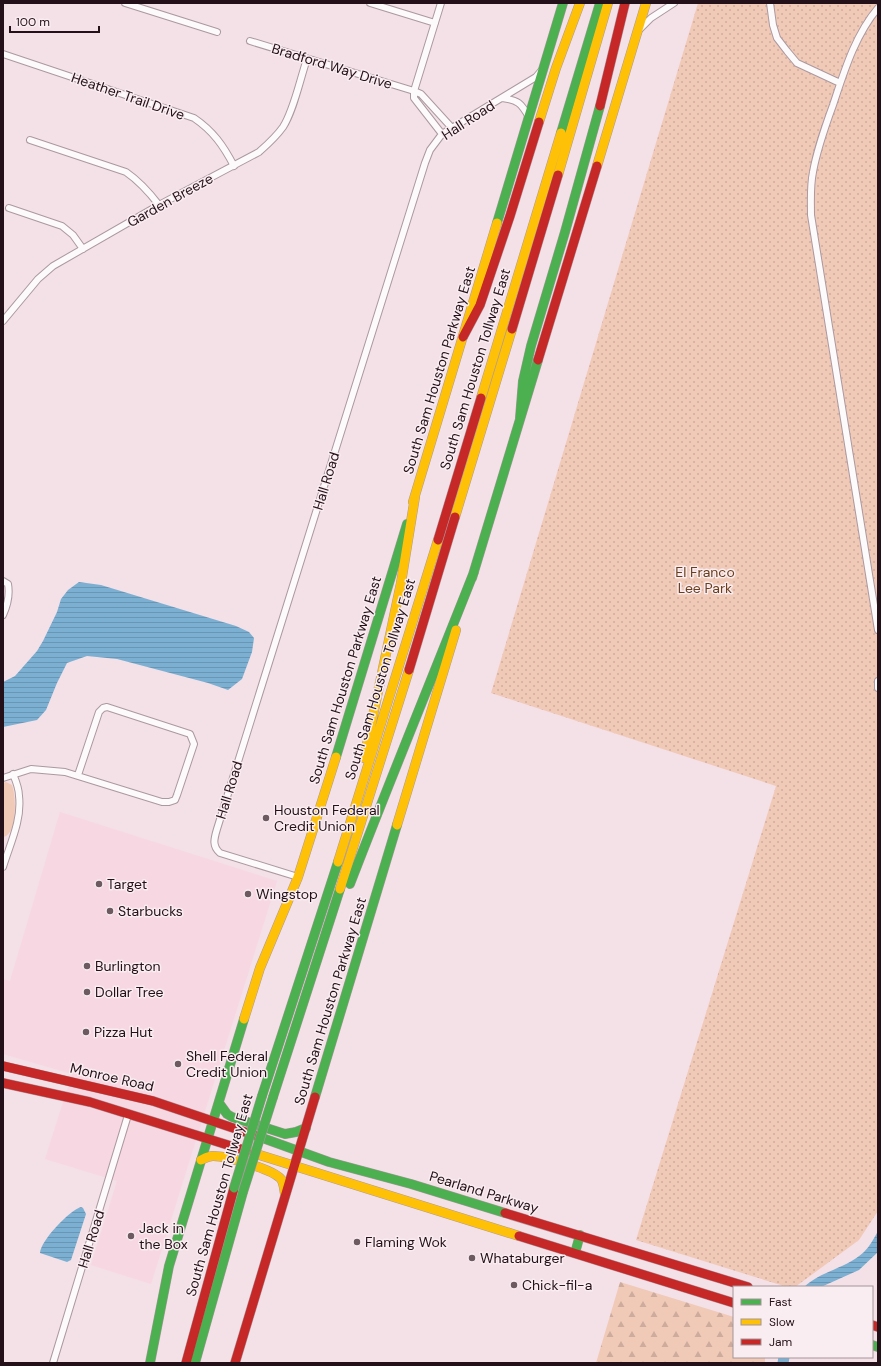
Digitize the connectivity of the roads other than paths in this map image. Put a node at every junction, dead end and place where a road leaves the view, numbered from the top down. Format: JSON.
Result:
{"nodes":[{"id":1,"x":125,"y":3,"type":"edge"},
{"id":2,"x":370,"y":3,"type":"edge"},
{"id":3,"x":441,"y":3,"type":"edge"},
{"id":4,"x":563,"y":3,"type":"edge"},
{"id":5,"x":580,"y":3,"type":"edge"},
{"id":6,"x":600,"y":3,"type":"edge"},
{"id":7,"x":608,"y":3,"type":"edge"},
{"id":8,"x":625,"y":3,"type":"edge"},
{"id":9,"x":646,"y":3,"type":"edge"},
{"id":10,"x":674,"y":3,"type":"edge"},
{"id":11,"x":770,"y":3,"type":"edge"},
{"id":12,"x":878,"y":8,"type":"edge"},
{"id":13,"x":435,"y":23,"type":"junction"},
{"id":14,"x":217,"y":32,"type":"dead end"},
{"id":15,"x":635,"y":38,"type":"junction"},
{"id":16,"x":250,"y":41,"type":"dead end"},
{"id":17,"x":3,"y":54,"type":"edge"},
{"id":18,"x":306,"y":59,"type":"junction"},
{"id":19,"x":544,"y":69,"type":"junction"},
{"id":20,"x":840,"y":83,"type":"junction"},
{"id":21,"x":414,"y":90,"type":"junction"},
{"id":22,"x":502,"y":98,"type":"junction"},
{"id":23,"x":529,"y":117,"type":"junction"},
{"id":24,"x":452,"y":128,"type":"junction"},
{"id":25,"x":442,"y":134,"type":"junction"},
{"id":26,"x":30,"y":140,"type":"dead end"},
{"id":27,"x":234,"y":166,"type":"junction"},
{"id":28,"x":159,"y":206,"type":"junction"},
{"id":29,"x":9,"y":208,"type":"dead end"},
{"id":30,"x":83,"y":249,"type":"junction"},
{"id":31,"x":3,"y":321,"type":"edge"},
{"id":32,"x":463,"y":337,"type":"junction"},
{"id":33,"x":520,"y":418,"type":"junction"},
{"id":34,"x":415,"y":497,"type":"junction"},
{"id":35,"x":474,"y":572,"type":"junction"},
{"id":36,"x":6,"y":582,"type":"edge"},
{"id":37,"x":3,"y":615,"type":"edge"},
{"id":38,"x":878,"y":630,"type":"edge"},
{"id":39,"x":878,"y":681,"type":"edge"},
{"id":40,"x":878,"y":688,"type":"edge"},
{"id":41,"x":13,"y":774,"type":"junction"},
{"id":42,"x":78,"y":776,"type":"junction"},
{"id":43,"x":3,"y":778,"type":"edge"},
{"id":44,"x":354,"y":811,"type":"junction"},
{"id":45,"x":3,"y":841,"type":"edge"},
{"id":46,"x":10,"y":844,"type":"junction"},
{"id":47,"x":3,"y":867,"type":"edge"},
{"id":48,"x":298,"y":877,"type":"junction"},
{"id":49,"x":334,"y":912,"type":"junction"},
{"id":50,"x":3,"y":1066,"type":"edge"},
{"id":51,"x":3,"y":1083,"type":"edge"},
{"id":52,"x":93,"y":1087,"type":"junction"},
{"id":53,"x":90,"y":1102,"type":"junction"},
{"id":54,"x":219,"y":1103,"type":"junction"},
{"id":55,"x":128,"y":1115,"type":"junction"},
{"id":56,"x":214,"y":1121,"type":"junction"},
{"id":57,"x":306,"y":1128,"type":"junction"},
{"id":58,"x":208,"y":1138,"type":"junction"},
{"id":59,"x":299,"y":1152,"type":"junction"},
{"id":60,"x":201,"y":1160,"type":"junction"},
{"id":61,"x":294,"y":1167,"type":"junction"},
{"id":62,"x":285,"y":1195,"type":"junction"},
{"id":63,"x":449,"y":1196,"type":"junction"},
{"id":64,"x":444,"y":1213,"type":"junction"},
{"id":65,"x":580,"y":1235,"type":"junction"},
{"id":66,"x":575,"y":1253,"type":"junction"},
{"id":67,"x":745,"y":1286,"type":"edge"},
{"id":68,"x":733,"y":1303,"type":"edge"},
{"id":69,"x":197,"y":1342,"type":"junction"},
{"id":70,"x":53,"y":1363,"type":"edge"},
{"id":71,"x":150,"y":1363,"type":"edge"},
{"id":72,"x":185,"y":1363,"type":"edge"},
{"id":73,"x":196,"y":1363,"type":"edge"},
{"id":74,"x":235,"y":1363,"type":"edge"}],
"edges":[{"from":1,"to":14,"type":"street"},
{"from":2,"to":13,"type":"street"},
{"from":3,"to":13,"type":"street"},
{"from":4,"to":19,"type":"main road","name":"South Sam Houston Parkway East"},
{"from":5,"to":32,"type":"main road"},
{"from":6,"to":44,"type":"main road","name":"South Sam Houston Tollway East"},
{"from":7,"to":49,"type":"main road","name":"South Sam Houston Tollway East"},
{"from":8,"to":33,"type":"main road"},
{"from":9,"to":15,"type":"main road","name":"South Sam Houston Parkway East"},
{"from":10,"to":15,"type":"street"},
{"from":11,"to":20,"type":"street"},
{"from":12,"to":20,"type":"street"},
{"from":13,"to":21,"type":"street"},
{"from":15,"to":33,"type":"main road","name":"South Sam Houston Parkway East"},
{"from":16,"to":18,"type":"street","name":"Bradford Way Drive"},
{"from":17,"to":27,"type":"street","name":"Heather Trail Drive"},
{"from":18,"to":21,"type":"street","name":"Bradford Way Drive"},
{"from":18,"to":27,"type":"street","name":"Garden Breeze"},
{"from":19,"to":22,"type":"street"},
{"from":19,"to":23,"type":"main road","name":"South Sam Houston Parkway East"},
{"from":20,"to":38,"type":"street"},
{"from":21,"to":24,"type":"street"},
{"from":21,"to":25,"type":"street"},
{"from":22,"to":23,"type":"street","name":"Hall Road"},
{"from":22,"to":24,"type":"street","name":"Hall Road"},
{"from":23,"to":32,"type":"main road","name":"South Sam Houston Parkway East"},
{"from":24,"to":25,"type":"street","name":"Hall Road"},
{"from":25,"to":48,"type":"street","name":"Hall Road"},
{"from":26,"to":28,"type":"street"},
{"from":27,"to":28,"type":"street","name":"Garden Breeze"},
{"from":28,"to":30,"type":"street","name":"Garden Breeze"},
{"from":29,"to":30,"type":"street"},
{"from":30,"to":31,"type":"street","name":"Garden Breeze"},
{"from":32,"to":34,"type":"main road","name":"South Sam Houston Parkway East"},
{"from":33,"to":35,"type":"main road","name":"South Sam Houston Parkway East"},
{"from":34,"to":44,"type":"main road"},
{"from":34,"to":48,"type":"main road","name":"South Sam Houston Parkway East"},
{"from":35,"to":49,"type":"main road"},
{"from":35,"to":57,"type":"main road","name":"South Sam Houston Parkway East"},
{"from":36,"to":37,"type":"street"},
{"from":39,"to":40,"type":"street"},
{"from":41,"to":42,"type":"street"},
{"from":41,"to":43,"type":"street"},
{"from":41,"to":46,"type":"street"},
{"from":42,"to":42,"type":"street"},
{"from":44,"to":69,"type":"main road","name":"South Sam Houston Tollway East","bridge":true},
{"from":45,"to":46,"type":"street"},
{"from":46,"to":47,"type":"street"},
{"from":48,"to":54,"type":"main road","name":"South Sam Houston Parkway East"},
{"from":49,"to":69,"type":"main road","name":"South Sam Houston Tollway East","bridge":true},
{"from":50,"to":52,"type":"main road","name":"Monroe Road"},
{"from":51,"to":53,"type":"main road","name":"Monroe Road"},
{"from":52,"to":53,"type":"main road"},
{"from":52,"to":56,"type":"main road","name":"Monroe Road"},
{"from":53,"to":55,"type":"main road","name":"Monroe Road"},
{"from":54,"to":56,"type":"main road","name":"South Sam Houston Parkway East"},
{"from":54,"to":57,"type":"main road"},
{"from":55,"to":58,"type":"main road","name":"Monroe Road"},
{"from":55,"to":70,"type":"street","name":"Hall Road"},
{"from":56,"to":58,"type":"main road","name":"South Sam Houston Parkway East"},
{"from":56,"to":59,"type":"main road","name":"Pearland Parkway"},
{"from":57,"to":59,"type":"main road","name":"South Sam Houston Parkway East"},
{"from":58,"to":60,"type":"main road","name":"South Sam Houston Parkway East"},
{"from":58,"to":61,"type":"main road"},
{"from":59,"to":61,"type":"main road","name":"South Sam Houston Parkway East"},
{"from":59,"to":63,"type":"main road","name":"Pearland Parkway"},
{"from":60,"to":62,"type":"main road"},
{"from":60,"to":71,"type":"main road","name":"South Sam Houston Parkway East"},
{"from":61,"to":62,"type":"main road","name":"South Sam Houston Parkway East"},
{"from":61,"to":64,"type":"main road"},
{"from":62,"to":74,"type":"main road","name":"South Sam Houston Parkway East"},
{"from":63,"to":64,"type":"main road"},
{"from":63,"to":65,"type":"main road","name":"Pearland Parkway"},
{"from":64,"to":66,"type":"main road"},
{"from":65,"to":66,"type":"main road"},
{"from":65,"to":67,"type":"main road","name":"Pearland Parkway"},
{"from":66,"to":68,"type":"main road"},
{"from":69,"to":72,"type":"main road"},
{"from":69,"to":73,"type":"main road"}]}
